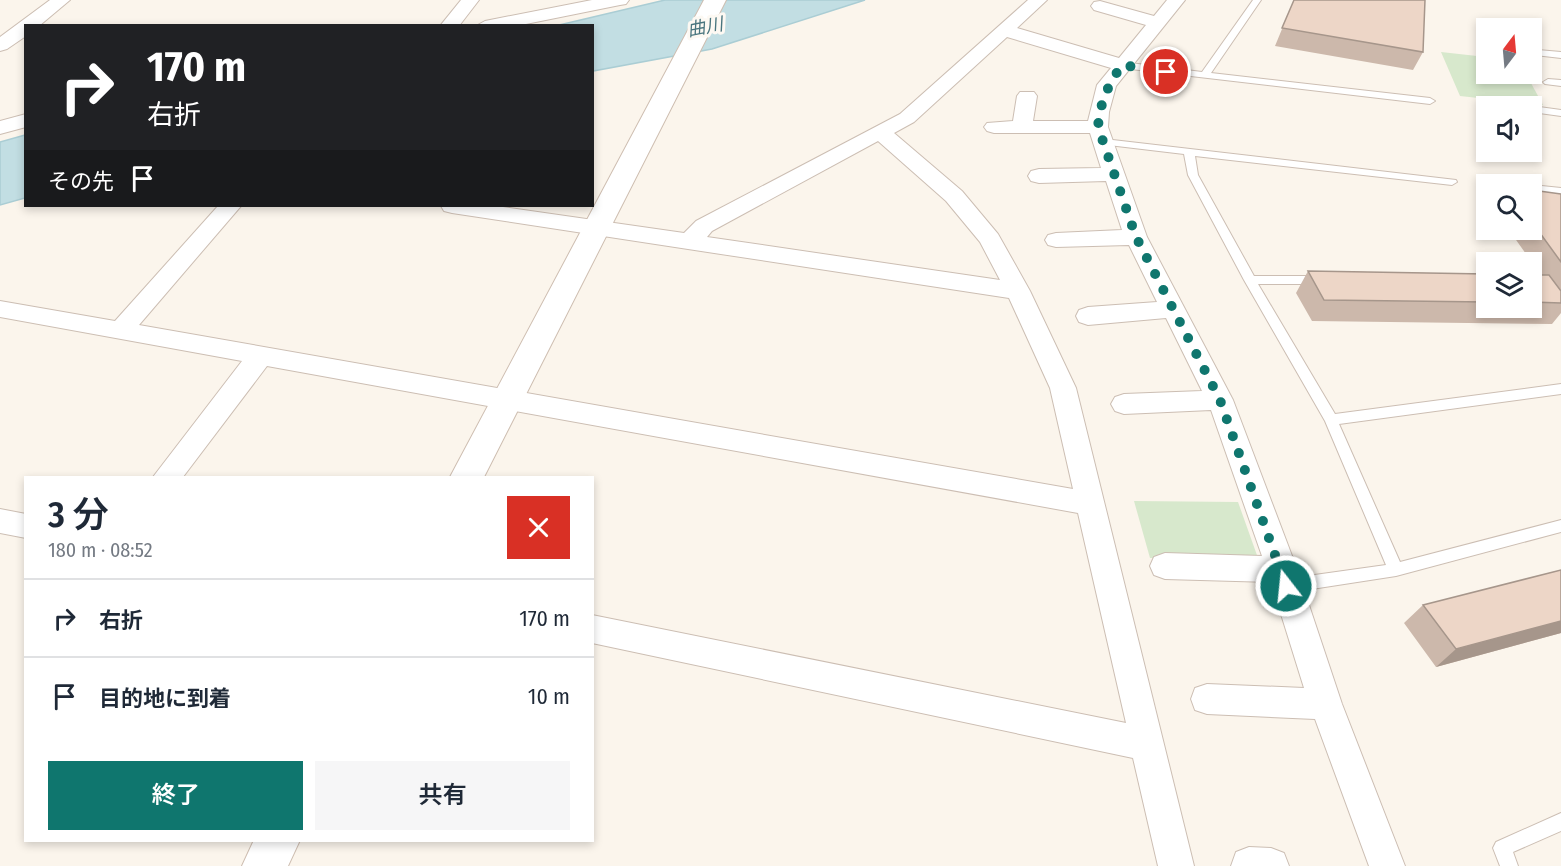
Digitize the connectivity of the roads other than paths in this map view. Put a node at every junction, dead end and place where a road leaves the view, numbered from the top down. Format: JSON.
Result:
{"nodes":[{"id":1,"x":61,"y":0,"type":"edge"},
{"id":2,"x":470,"y":0,"type":"edge"},
{"id":3,"x":620,"y":0,"type":"edge"},
{"id":4,"x":715,"y":0,"type":"edge"},
{"id":5,"x":1038,"y":0,"type":"edge"},
{"id":6,"x":1176,"y":0,"type":"edge"},
{"id":7,"x":1257,"y":0,"type":"edge"},
{"id":8,"x":1100,"y":6,"type":"dead end"},
{"id":9,"x":1157,"y":22,"type":"junction"},
{"id":10,"x":29,"y":24,"type":"edge"},
{"id":11,"x":451,"y":24,"type":"edge"},
{"id":12,"x":495,"y":24,"type":"edge"},
{"id":13,"x":24,"y":27,"type":"edge"},
{"id":14,"x":1006,"y":31,"type":"junction"},
{"id":15,"x":0,"y":45,"type":"edge"},
{"id":16,"x":1542,"y":53,"type":"edge"},
{"id":17,"x":1561,"y":55,"type":"edge"},
{"id":18,"x":1122,"y":65,"type":"junction"},
{"id":19,"x":1204,"y":76,"type":"junction"},
{"id":20,"x":1548,"y":82,"type":"dead end"},
{"id":21,"x":1561,"y":83,"type":"edge"},
{"id":22,"x":1027,"y":96,"type":"dead end"},
{"id":23,"x":1430,"y":100,"type":"dead end"},
{"id":24,"x":1542,"y":111,"type":"edge"},
{"id":25,"x":1561,"y":112,"type":"edge"},
{"id":26,"x":24,"y":121,"type":"edge"},
{"id":27,"x":0,"y":128,"type":"edge"},
{"id":28,"x":994,"y":128,"type":"dead end"},
{"id":29,"x":1022,"y":128,"type":"junction"},
{"id":30,"x":881,"y":133,"type":"junction"},
{"id":31,"x":1101,"y":134,"type":"junction"},
{"id":32,"x":1189,"y":154,"type":"junction"},
{"id":33,"x":1114,"y":174,"type":"junction"},
{"id":34,"x":1039,"y":176,"type":"dead end"},
{"id":35,"x":1452,"y":182,"type":"dead end"},
{"id":36,"x":1542,"y":189,"type":"edge"},
{"id":37,"x":1561,"y":191,"type":"edge"},
{"id":38,"x":229,"y":207,"type":"edge"},
{"id":39,"x":459,"y":207,"type":"edge"},
{"id":40,"x":596,"y":227,"type":"junction"},
{"id":41,"x":1136,"y":237,"type":"junction"},
{"id":42,"x":1056,"y":240,"type":"dead end"},
{"id":43,"x":690,"y":241,"type":"junction"},
{"id":44,"x":1250,"y":280,"type":"junction"},
{"id":45,"x":1333,"y":280,"type":"edge"},
{"id":46,"x":1018,"y":291,"type":"junction"},
{"id":47,"x":0,"y":309,"type":"edge"},
{"id":48,"x":1175,"y":309,"type":"junction"},
{"id":49,"x":1088,"y":316,"type":"dead end"},
{"id":50,"x":121,"y":330,"type":"junction"},
{"id":51,"x":261,"y":355,"type":"junction"},
{"id":52,"x":1561,"y":389,"type":"edge"},
{"id":53,"x":506,"y":399,"type":"junction"},
{"id":54,"x":1220,"y":400,"type":"junction"},
{"id":55,"x":1124,"y":404,"type":"dead end"},
{"id":56,"x":1331,"y":420,"type":"junction"},
{"id":57,"x":168,"y":476,"type":"edge"},
{"id":58,"x":468,"y":476,"type":"edge"},
{"id":59,"x":1092,"y":504,"type":"junction"},
{"id":60,"x":0,"y":520,"type":"edge"},
{"id":61,"x":24,"y":526,"type":"edge"},
{"id":62,"x":1561,"y":526,"type":"edge"},
{"id":63,"x":1165,"y":566,"type":"dead end"},
{"id":64,"x":1396,"y":570,"type":"junction"},
{"id":65,"x":1284,"y":577,"type":"junction"},
{"id":66,"x":594,"y":629,"type":"edge"},
{"id":67,"x":1207,"y":699,"type":"dead end"},
{"id":68,"x":1326,"y":704,"type":"junction"},
{"id":69,"x":1147,"y":744,"type":"junction"},
{"id":70,"x":1561,"y":822,"type":"edge"},
{"id":71,"x":1176,"y":866,"type":"edge"},
{"id":72,"x":1387,"y":866,"type":"edge"},
{"id":73,"x":1509,"y":866,"type":"edge"}],
"edges":[{"from":1,"to":10,"type":"street"},
{"from":2,"to":11,"type":"street"},
{"from":3,"to":12,"type":"street"},
{"from":4,"to":40,"type":"street"},
{"from":5,"to":14,"type":"street"},
{"from":6,"to":9,"type":"street"},
{"from":7,"to":19,"type":"lane"},
{"from":8,"to":9,"type":"street"},
{"from":9,"to":18,"type":"street"},
{"from":13,"to":15,"type":"street"},
{"from":14,"to":18,"type":"street"},
{"from":14,"to":30,"type":"street"},
{"from":16,"to":17,"type":"lane"},
{"from":18,"to":19,"type":"lane"},
{"from":18,"to":31,"type":"street"},
{"from":19,"to":23,"type":"lane"},
{"from":20,"to":21,"type":"lane"},
{"from":22,"to":29,"type":"street"},
{"from":24,"to":25,"type":"lane"},
{"from":26,"to":27,"type":"street"},
{"from":28,"to":29,"type":"street"},
{"from":29,"to":31,"type":"street"},
{"from":30,"to":43,"type":"street"},
{"from":30,"to":46,"type":"street"},
{"from":31,"to":32,"type":"lane"},
{"from":31,"to":33,"type":"street"},
{"from":32,"to":35,"type":"lane"},
{"from":32,"to":44,"type":"lane"},
{"from":33,"to":34,"type":"street"},
{"from":33,"to":41,"type":"street"},
{"from":36,"to":37,"type":"lane"},
{"from":38,"to":50,"type":"street"},
{"from":39,"to":40,"type":"street"},
{"from":40,"to":43,"type":"street"},
{"from":40,"to":53,"type":"street"},
{"from":41,"to":42,"type":"street"},
{"from":41,"to":48,"type":"street"},
{"from":43,"to":46,"type":"street"},
{"from":44,"to":45,"type":"lane"},
{"from":44,"to":56,"type":"lane"},
{"from":46,"to":59,"type":"street"},
{"from":47,"to":50,"type":"street"},
{"from":48,"to":49,"type":"street"},
{"from":48,"to":54,"type":"street"},
{"from":50,"to":51,"type":"street"},
{"from":51,"to":53,"type":"street"},
{"from":51,"to":57,"type":"street"},
{"from":52,"to":56,"type":"lane"},
{"from":53,"to":58,"type":"street"},
{"from":53,"to":59,"type":"street"},
{"from":54,"to":55,"type":"street"},
{"from":54,"to":65,"type":"street"},
{"from":56,"to":64,"type":"lane"},
{"from":59,"to":69,"type":"street"},
{"from":60,"to":61,"type":"street"},
{"from":62,"to":64,"type":"lane"},
{"from":63,"to":65,"type":"street"},
{"from":64,"to":65,"type":"lane"},
{"from":65,"to":68,"type":"street"},
{"from":66,"to":69,"type":"street"},
{"from":67,"to":68,"type":"street"},
{"from":68,"to":72,"type":"street"},
{"from":69,"to":71,"type":"street"},
{"from":70,"to":73,"type":"lane"}]}
